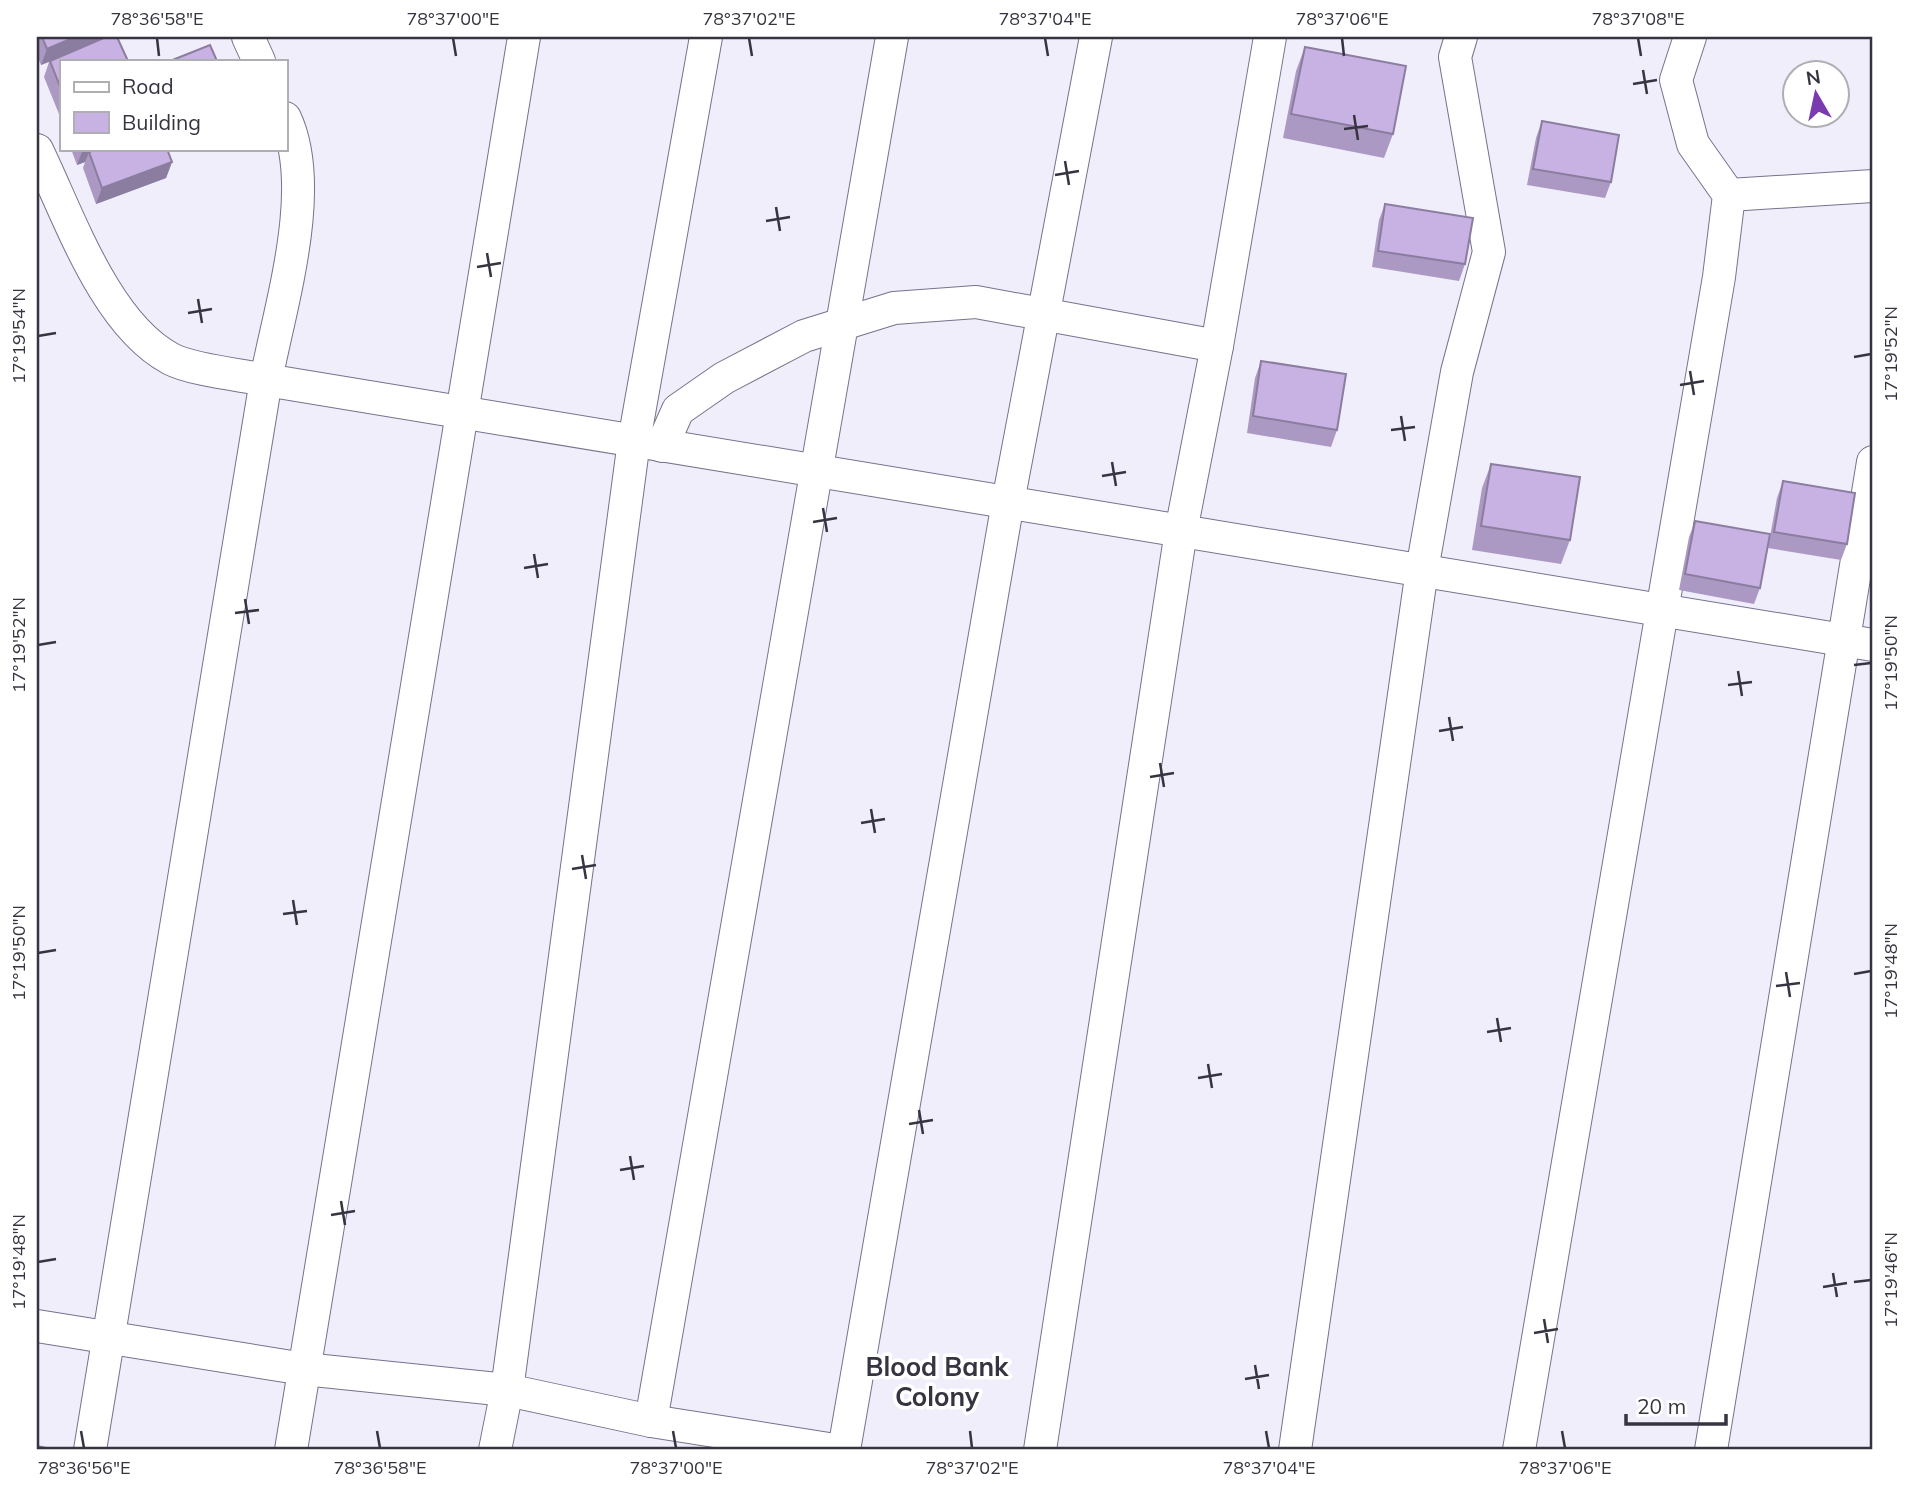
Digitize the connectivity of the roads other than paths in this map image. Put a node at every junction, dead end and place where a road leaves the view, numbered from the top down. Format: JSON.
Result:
{"nodes":[{"id":1,"x":248,"y":37,"type":"edge"},
{"id":2,"x":524,"y":37,"type":"edge"},
{"id":3,"x":706,"y":37,"type":"edge"},
{"id":4,"x":892,"y":37,"type":"edge"},
{"id":5,"x":1096,"y":37,"type":"edge"},
{"id":6,"x":1270,"y":37,"type":"edge"},
{"id":7,"x":1461,"y":37,"type":"edge"},
{"id":8,"x":1690,"y":37,"type":"edge"},
{"id":9,"x":259,"y":60,"type":"edge"},
{"id":10,"x":287,"y":122,"type":"edge"},
{"id":11,"x":37,"y":150,"type":"edge"},
{"id":12,"x":1871,"y":178,"type":"edge"},
{"id":13,"x":1729,"y":195,"type":"junction"},
{"id":14,"x":1044,"y":313,"type":"junction"},
{"id":15,"x":840,"y":323,"type":"junction"},
{"id":16,"x":1217,"y":346,"type":"junction"},
{"id":17,"x":265,"y":380,"type":"junction"},
{"id":18,"x":461,"y":413,"type":"junction"},
{"id":19,"x":648,"y":443,"type":"junction"},
{"id":20,"x":1873,"y":462,"type":"edge"},
{"id":21,"x":815,"y":470,"type":"junction"},
{"id":22,"x":1008,"y":502,"type":"junction"},
{"id":23,"x":1181,"y":531,"type":"junction"},
{"id":24,"x":1422,"y":570,"type":"junction"},
{"id":25,"x":1663,"y":610,"type":"junction"},
{"id":26,"x":1860,"y":643,"type":"edge"},
{"id":27,"x":37,"y":1326,"type":"edge"},
{"id":28,"x":109,"y":1338,"type":"junction"},
{"id":29,"x":304,"y":1369,"type":"junction"},
{"id":30,"x":507,"y":1390,"type":"junction"},
{"id":31,"x":650,"y":1420,"type":"junction"},
{"id":32,"x":90,"y":1450,"type":"edge"},
{"id":33,"x":291,"y":1450,"type":"edge"},
{"id":34,"x":495,"y":1450,"type":"edge"},
{"id":35,"x":835,"y":1450,"type":"edge"},
{"id":36,"x":844,"y":1450,"type":"edge"},
{"id":37,"x":1040,"y":1450,"type":"edge"},
{"id":38,"x":1295,"y":1450,"type":"edge"},
{"id":39,"x":1520,"y":1450,"type":"edge"},
{"id":40,"x":1711,"y":1450,"type":"edge"}],
"edges":[{"from":1,"to":9,"type":"street"},
{"from":2,"to":18,"type":"street"},
{"from":3,"to":19,"type":"street"},
{"from":4,"to":15,"type":"street"},
{"from":5,"to":14,"type":"street"},
{"from":6,"to":16,"type":"street"},
{"from":7,"to":24,"type":"street"},
{"from":8,"to":13,"type":"street"},
{"from":10,"to":17,"type":"street"},
{"from":11,"to":17,"type":"street"},
{"from":12,"to":13,"type":"street"},
{"from":13,"to":25,"type":"street"},
{"from":14,"to":15,"type":"street"},
{"from":14,"to":16,"type":"street"},
{"from":14,"to":22,"type":"street"},
{"from":15,"to":19,"type":"street"},
{"from":15,"to":21,"type":"street"},
{"from":16,"to":23,"type":"street"},
{"from":17,"to":18,"type":"street"},
{"from":17,"to":28,"type":"street"},
{"from":18,"to":19,"type":"street"},
{"from":18,"to":29,"type":"street"},
{"from":19,"to":21,"type":"street"},
{"from":19,"to":30,"type":"street"},
{"from":20,"to":26,"type":"street"},
{"from":21,"to":22,"type":"street"},
{"from":21,"to":31,"type":"street"},
{"from":22,"to":23,"type":"street"},
{"from":22,"to":36,"type":"street"},
{"from":23,"to":24,"type":"street"},
{"from":23,"to":37,"type":"street"},
{"from":24,"to":25,"type":"street"},
{"from":24,"to":38,"type":"street"},
{"from":25,"to":26,"type":"street"},
{"from":25,"to":39,"type":"street"},
{"from":26,"to":40,"type":"street"},
{"from":27,"to":28,"type":"street"},
{"from":28,"to":29,"type":"street"},
{"from":28,"to":32,"type":"street"},
{"from":29,"to":30,"type":"street"},
{"from":29,"to":33,"type":"street"},
{"from":30,"to":31,"type":"street"},
{"from":30,"to":34,"type":"street"},
{"from":31,"to":35,"type":"street"}]}
